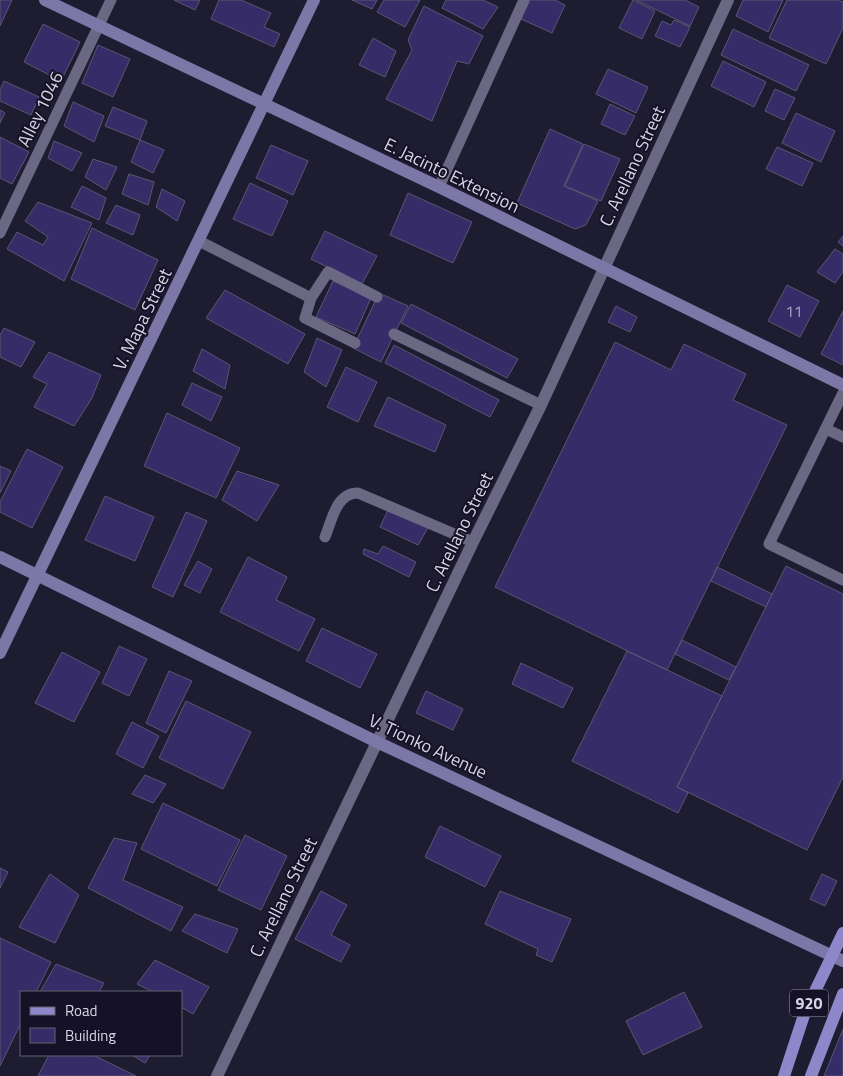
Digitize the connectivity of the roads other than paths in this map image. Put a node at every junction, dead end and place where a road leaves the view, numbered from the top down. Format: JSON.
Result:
{"nodes":[{"id":1,"x":45,"y":0,"type":"edge"},
{"id":2,"x":111,"y":0,"type":"edge"},
{"id":3,"x":314,"y":0,"type":"edge"},
{"id":4,"x":524,"y":0,"type":"edge"},
{"id":5,"x":728,"y":0,"type":"edge"},
{"id":6,"x":99,"y":26,"type":"junction"},
{"id":7,"x":263,"y":105,"type":"junction"},
{"id":8,"x":439,"y":187,"type":"junction"},
{"id":9,"x":0,"y":233,"type":"edge"},
{"id":10,"x":199,"y":241,"type":"junction"},
{"id":11,"x":605,"y":269,"type":"junction"},
{"id":12,"x":377,"y":296,"type":"dead end"},
{"id":13,"x":311,"y":298,"type":"junction"},
{"id":14,"x":394,"y":334,"type":"dead end"},
{"id":15,"x":355,"y":343,"type":"dead end"},
{"id":16,"x":843,"y":385,"type":"edge"},
{"id":17,"x":843,"y":393,"type":"edge"},
{"id":18,"x":541,"y":405,"type":"junction"},
{"id":19,"x":826,"y":429,"type":"junction"},
{"id":20,"x":843,"y":437,"type":"edge"},
{"id":21,"x":325,"y":537,"type":"dead end"},
{"id":22,"x":473,"y":542,"type":"junction"},
{"id":23,"x":0,"y":557,"type":"edge"},
{"id":24,"x":38,"y":575,"type":"junction"},
{"id":25,"x":843,"y":580,"type":"edge"},
{"id":26,"x":0,"y":653,"type":"edge"},
{"id":27,"x":377,"y":742,"type":"junction"},
{"id":28,"x":843,"y":933,"type":"edge"},
{"id":29,"x":830,"y":955,"type":"junction"},
{"id":30,"x":843,"y":961,"type":"edge"},
{"id":31,"x":843,"y":994,"type":"edge"},
{"id":32,"x":217,"y":1076,"type":"edge"},
{"id":33,"x":784,"y":1076,"type":"edge"},
{"id":34,"x":811,"y":1076,"type":"edge"}],
"edges":[{"from":1,"to":6,"type":"street","name":"E. Jacinto Extension"},
{"from":2,"to":6,"type":"lane","name":"Alley 1046"},
{"from":3,"to":7,"type":"street","name":"V. Mapa Street"},
{"from":4,"to":8,"type":"lane"},
{"from":5,"to":11,"type":"street","name":"C. Arellano Street"},
{"from":6,"to":7,"type":"street","name":"E. Jacinto Extension"},
{"from":6,"to":9,"type":"lane","name":"Alley 1046"},
{"from":7,"to":8,"type":"street","name":"E. Jacinto Extension"},
{"from":7,"to":10,"type":"street","name":"V. Mapa Street"},
{"from":8,"to":11,"type":"street","name":"E. Jacinto Extension"},
{"from":10,"to":13,"type":"lane"},
{"from":10,"to":24,"type":"street","name":"V. Mapa Street"},
{"from":11,"to":16,"type":"street","name":"E. Jacinto Extension"},
{"from":11,"to":18,"type":"street","name":"C. Arellano Street"},
{"from":12,"to":13,"type":"lane"},
{"from":13,"to":15,"type":"lane"},
{"from":14,"to":18,"type":"lane"},
{"from":17,"to":19,"type":"lane"},
{"from":18,"to":22,"type":"street","name":"C. Arellano Street"},
{"from":19,"to":20,"type":"lane"},
{"from":19,"to":25,"type":"lane"},
{"from":21,"to":22,"type":"lane"},
{"from":22,"to":27,"type":"street","name":"C. Arellano Street"},
{"from":23,"to":24,"type":"street","name":"V. Tionko Avenue"},
{"from":24,"to":26,"type":"street","name":"V. Mapa Street"},
{"from":24,"to":27,"type":"street","name":"V. Tionko Avenue"},
{"from":27,"to":29,"type":"street","name":"V. Tionko Avenue"},
{"from":27,"to":32,"type":"street","name":"C. Arellano Street"},
{"from":28,"to":29,"type":"main road","number":"920"},
{"from":29,"to":30,"type":"street","name":"V. Tionko Avenue"},
{"from":29,"to":33,"type":"main road","number":"920"},
{"from":31,"to":34,"type":"main road","number":"920"}]}
